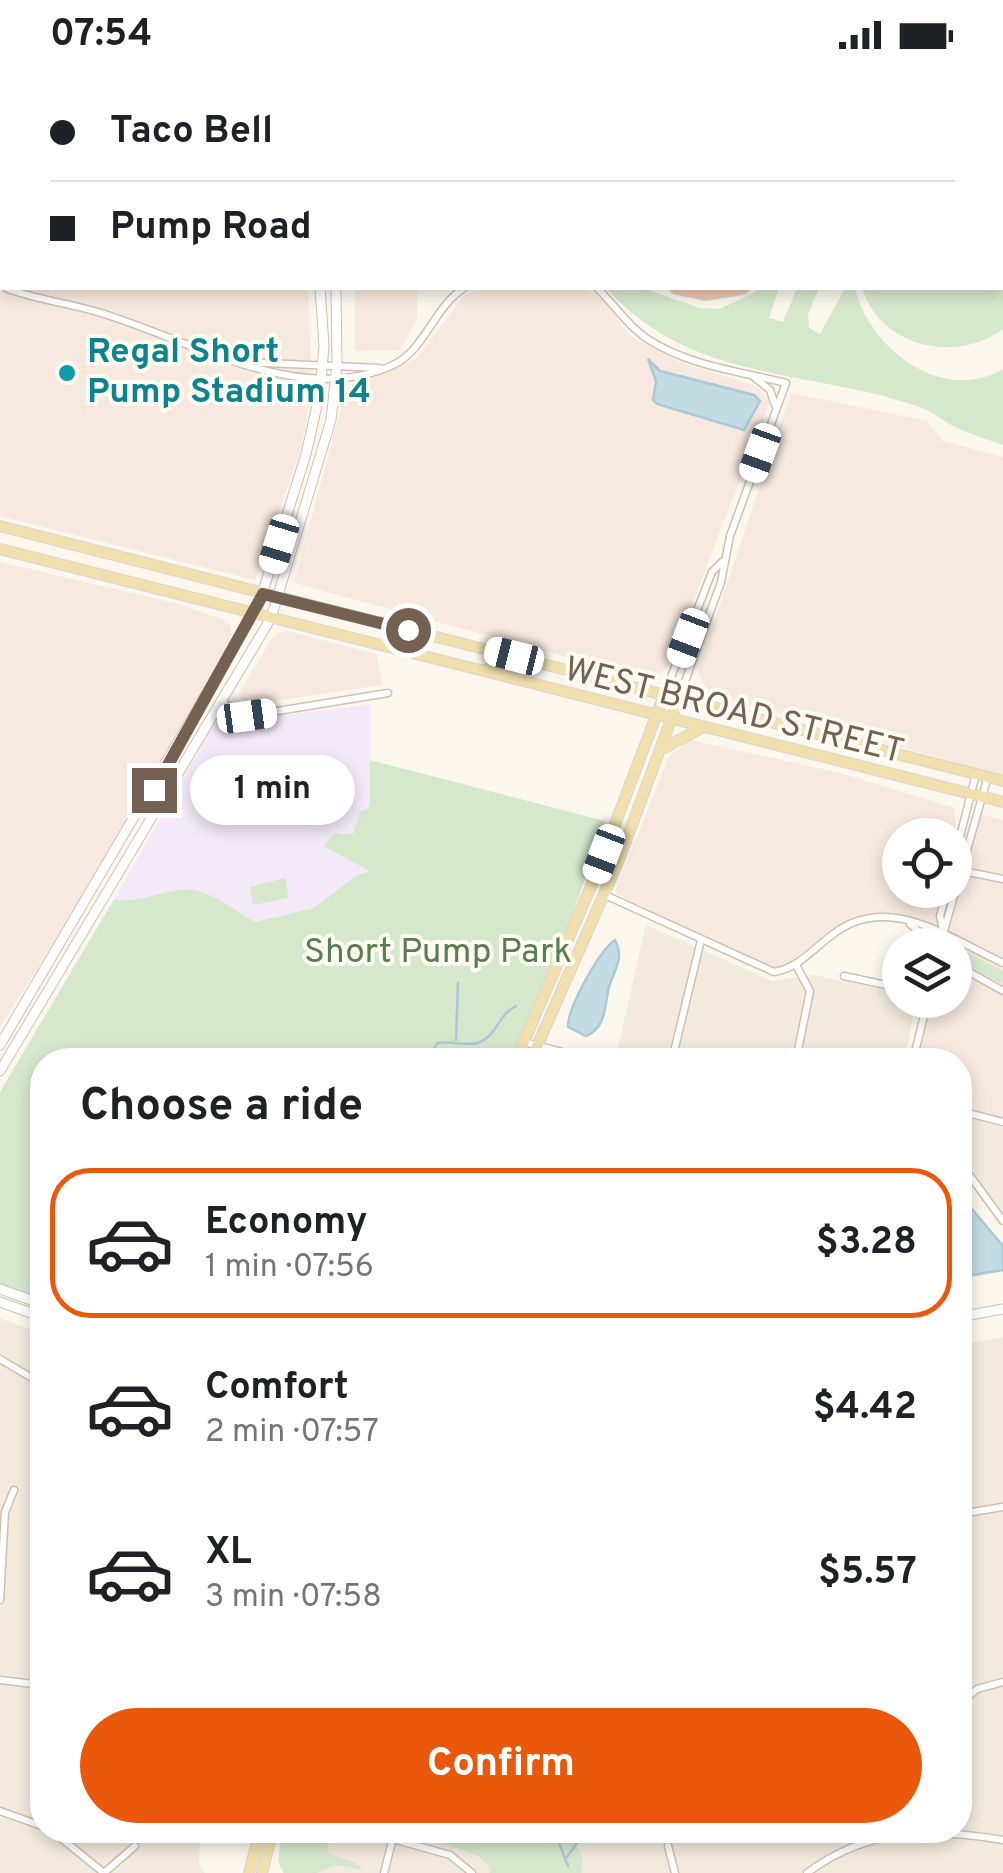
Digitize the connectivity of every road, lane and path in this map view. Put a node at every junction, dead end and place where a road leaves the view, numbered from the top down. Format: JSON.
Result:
{"nodes":[{"id":1,"x":18,"y":290,"type":"edge"},
{"id":2,"x":320,"y":290,"type":"edge"},
{"id":3,"x":336,"y":290,"type":"edge"},
{"id":4,"x":462,"y":290,"type":"edge"},
{"id":5,"x":599,"y":290,"type":"edge"},
{"id":6,"x":690,"y":290,"type":"edge"},
{"id":7,"x":734,"y":290,"type":"edge"},
{"id":8,"x":242,"y":363,"type":"junction"},
{"id":9,"x":324,"y":363,"type":"junction"},
{"id":10,"x":337,"y":364,"type":"junction"},
{"id":11,"x":387,"y":368,"type":"junction"},
{"id":12,"x":748,"y":374,"type":"junction"},
{"id":13,"x":322,"y":376,"type":"junction"},
{"id":14,"x":336,"y":376,"type":"junction"},
{"id":15,"x":776,"y":408,"type":"junction"},
{"id":16,"x":0,"y":526,"type":"edge"},
{"id":17,"x":0,"y":549,"type":"edge"},
{"id":18,"x":722,"y":561,"type":"junction"},
{"id":19,"x":263,"y":594,"type":"junction"},
{"id":20,"x":279,"y":598,"type":"junction"},
{"id":21,"x":255,"y":614,"type":"junction"},
{"id":22,"x":271,"y":618,"type":"junction"},
{"id":23,"x":522,"y":658,"type":"junction"},
{"id":24,"x":481,"y":670,"type":"junction"},
{"id":25,"x":388,"y":693,"type":"dead end"},
{"id":26,"x":664,"y":695,"type":"junction"},
{"id":27,"x":679,"y":698,"type":"junction"},
{"id":28,"x":221,"y":702,"type":"junction"},
{"id":29,"x":656,"y":714,"type":"junction"},
{"id":30,"x":672,"y":718,"type":"junction"},
{"id":31,"x":705,"y":727,"type":"junction"},
{"id":32,"x":659,"y":751,"type":"junction"},
{"id":33,"x":982,"y":775,"type":"junction"},
{"id":34,"x":1003,"y":780,"type":"edge"},
{"id":35,"x":977,"y":796,"type":"junction"},
{"id":36,"x":1003,"y":802,"type":"edge"},
{"id":37,"x":969,"y":818,"type":"edge"},
{"id":38,"x":972,"y":825,"type":"edge"},
{"id":39,"x":972,"y":873,"type":"edge"},
{"id":40,"x":1003,"y":880,"type":"edge"},
{"id":41,"x":604,"y":895,"type":"junction"},
{"id":42,"x":900,"y":919,"type":"junction"},
{"id":43,"x":916,"y":928,"type":"edge"},
{"id":44,"x":933,"y":928,"type":"edge"},
{"id":45,"x":701,"y":940,"type":"junction"},
{"id":46,"x":972,"y":946,"type":"edge"},
{"id":47,"x":1003,"y":963,"type":"edge"},
{"id":48,"x":796,"y":964,"type":"junction"},
{"id":49,"x":972,"y":974,"type":"edge"},
{"id":50,"x":844,"y":976,"type":"dead end"},
{"id":51,"x":882,"y":984,"type":"edge"},
{"id":52,"x":1003,"y":992,"type":"edge"},
{"id":53,"x":924,"y":1018,"type":"edge"},
{"id":54,"x":0,"y":1045,"type":"edge"},
{"id":55,"x":521,"y":1048,"type":"edge"},
{"id":56,"x":536,"y":1048,"type":"edge"},
{"id":57,"x":675,"y":1048,"type":"edge"},
{"id":58,"x":798,"y":1048,"type":"edge"},
{"id":59,"x":917,"y":1048,"type":"edge"},
{"id":60,"x":0,"y":1071,"type":"edge"},
{"id":61,"x":972,"y":1114,"type":"edge"},
{"id":62,"x":1003,"y":1122,"type":"edge"},
{"id":63,"x":972,"y":1178,"type":"edge"},
{"id":64,"x":1003,"y":1221,"type":"edge"},
{"id":65,"x":0,"y":1289,"type":"edge"},
{"id":66,"x":30,"y":1300,"type":"edge"},
{"id":67,"x":0,"y":1302,"type":"edge"},
{"id":68,"x":1003,"y":1309,"type":"edge"},
{"id":69,"x":30,"y":1313,"type":"edge"},
{"id":70,"x":972,"y":1315,"type":"edge"},
{"id":71,"x":0,"y":1359,"type":"edge"},
{"id":72,"x":30,"y":1377,"type":"edge"},
{"id":73,"x":14,"y":1490,"type":"dead end"},
{"id":74,"x":1003,"y":1507,"type":"edge"},
{"id":75,"x":972,"y":1512,"type":"edge"},
{"id":76,"x":1,"y":1548,"type":"edge"},
{"id":77,"x":0,"y":1600,"type":"edge"},
{"id":78,"x":0,"y":1680,"type":"edge"},
{"id":79,"x":1003,"y":1682,"type":"edge"},
{"id":80,"x":30,"y":1684,"type":"edge"},
{"id":81,"x":972,"y":1693,"type":"edge"},
{"id":82,"x":0,"y":1811,"type":"edge"},
{"id":83,"x":30,"y":1822,"type":"edge"},
{"id":84,"x":972,"y":1835,"type":"edge"},
{"id":85,"x":1003,"y":1840,"type":"edge"},
{"id":86,"x":67,"y":1843,"type":"edge"},
{"id":87,"x":256,"y":1843,"type":"edge"},
{"id":88,"x":270,"y":1843,"type":"edge"},
{"id":89,"x":392,"y":1843,"type":"edge"},
{"id":90,"x":418,"y":1843,"type":"edge"},
{"id":91,"x":862,"y":1843,"type":"edge"},
{"id":92,"x":134,"y":1846,"type":"dead end"},
{"id":93,"x":668,"y":1846,"type":"dead end"},
{"id":94,"x":104,"y":1873,"type":"edge"},
{"id":95,"x":248,"y":1873,"type":"edge"},
{"id":96,"x":262,"y":1873,"type":"edge"},
{"id":97,"x":384,"y":1873,"type":"edge"},
{"id":98,"x":472,"y":1873,"type":"edge"},
{"id":99,"x":675,"y":1873,"type":"edge"},
{"id":100,"x":807,"y":1873,"type":"edge"}],
"edges":[{"from":1,"to":8,"type":"street"},
{"from":2,"to":9,"type":"main road"},
{"from":3,"to":10,"type":"main road"},
{"from":4,"to":11,"type":"street"},
{"from":5,"to":12,"type":"street"},
{"from":6,"to":7,"type":"highway"},
{"from":8,"to":9,"type":"street"},
{"from":8,"to":13,"type":"street"},
{"from":9,"to":10,"type":"street"},
{"from":9,"to":13,"type":"main road"},
{"from":10,"to":11,"type":"street"},
{"from":10,"to":14,"type":"main road"},
{"from":11,"to":14,"type":"street"},
{"from":12,"to":15,"type":"street"},
{"from":12,"to":15,"type":"street"},
{"from":13,"to":14,"type":"street"},
{"from":13,"to":19,"type":"main road"},
{"from":14,"to":20,"type":"main road"},
{"from":15,"to":18,"type":"street"},
{"from":16,"to":19,"type":"main road","name":"WEST BROAD STREET"},
{"from":17,"to":21,"type":"main road","name":"WEST BROAD STREET"},
{"from":18,"to":26,"type":"street"},
{"from":18,"to":27,"type":"street"},
{"from":19,"to":20,"type":"main road","name":"WEST BROAD STREET"},
{"from":19,"to":21,"type":"main road"},
{"from":20,"to":22,"type":"main road"},
{"from":20,"to":23,"type":"main road","name":"WEST BROAD STREET"},
{"from":21,"to":22,"type":"main road","name":"WEST BROAD STREET"},
{"from":21,"to":54,"type":"main road"},
{"from":22,"to":24,"type":"main road","name":"WEST BROAD STREET"},
{"from":22,"to":28,"type":"main road"},
{"from":23,"to":24,"type":"main road"},
{"from":23,"to":26,"type":"main road","name":"WEST BROAD STREET"},
{"from":24,"to":29,"type":"main road","name":"WEST BROAD STREET"},
{"from":25,"to":28,"type":"street"},
{"from":26,"to":27,"type":"main road","name":"WEST BROAD STREET"},
{"from":26,"to":29,"type":"main road"},
{"from":27,"to":30,"type":"main road"},
{"from":27,"to":33,"type":"main road","name":"WEST BROAD STREET"},
{"from":28,"to":60,"type":"main road"},
{"from":29,"to":30,"type":"main road","name":"WEST BROAD STREET"},
{"from":29,"to":55,"type":"main road"},
{"from":30,"to":31,"type":"main road","name":"WEST BROAD STREET"},
{"from":30,"to":32,"type":"main road"},
{"from":31,"to":32,"type":"main road"},
{"from":31,"to":35,"type":"main road","name":"WEST BROAD STREET"},
{"from":32,"to":41,"type":"main road"},
{"from":33,"to":34,"type":"main road","name":"WEST BROAD STREET"},
{"from":33,"to":35,"type":"street"},
{"from":35,"to":36,"type":"main road","name":"WEST BROAD STREET"},
{"from":35,"to":37,"type":"street"},
{"from":35,"to":38,"type":"street"},
{"from":39,"to":40,"type":"street"},
{"from":41,"to":45,"type":"street"},
{"from":41,"to":56,"type":"main road"},
{"from":42,"to":43,"type":"street"},
{"from":42,"to":44,"type":"street"},
{"from":42,"to":48,"type":"street"},
{"from":45,"to":48,"type":"street"},
{"from":45,"to":57,"type":"street"},
{"from":46,"to":47,"type":"street"},
{"from":48,"to":58,"type":"street"},
{"from":49,"to":52,"type":"street"},
{"from":50,"to":51,"type":"street"},
{"from":53,"to":59,"type":"street"},
{"from":61,"to":62,"type":"street"},
{"from":63,"to":64,"type":"street"},
{"from":65,"to":66,"type":"main road"},
{"from":67,"to":69,"type":"main road"},
{"from":68,"to":70,"type":"main road"},
{"from":71,"to":72,"type":"street"},
{"from":73,"to":76,"type":"street"},
{"from":74,"to":75,"type":"street"},
{"from":76,"to":77,"type":"street"},
{"from":78,"to":80,"type":"street"},
{"from":79,"to":81,"type":"street"},
{"from":82,"to":83,"type":"street"},
{"from":84,"to":85,"type":"street"},
{"from":86,"to":94,"type":"street"},
{"from":87,"to":95,"type":"main road"},
{"from":88,"to":96,"type":"main road"},
{"from":89,"to":97,"type":"street"},
{"from":90,"to":98,"type":"street"},
{"from":91,"to":100,"type":"street"},
{"from":92,"to":94,"type":"street"},
{"from":93,"to":99,"type":"street"}]}
